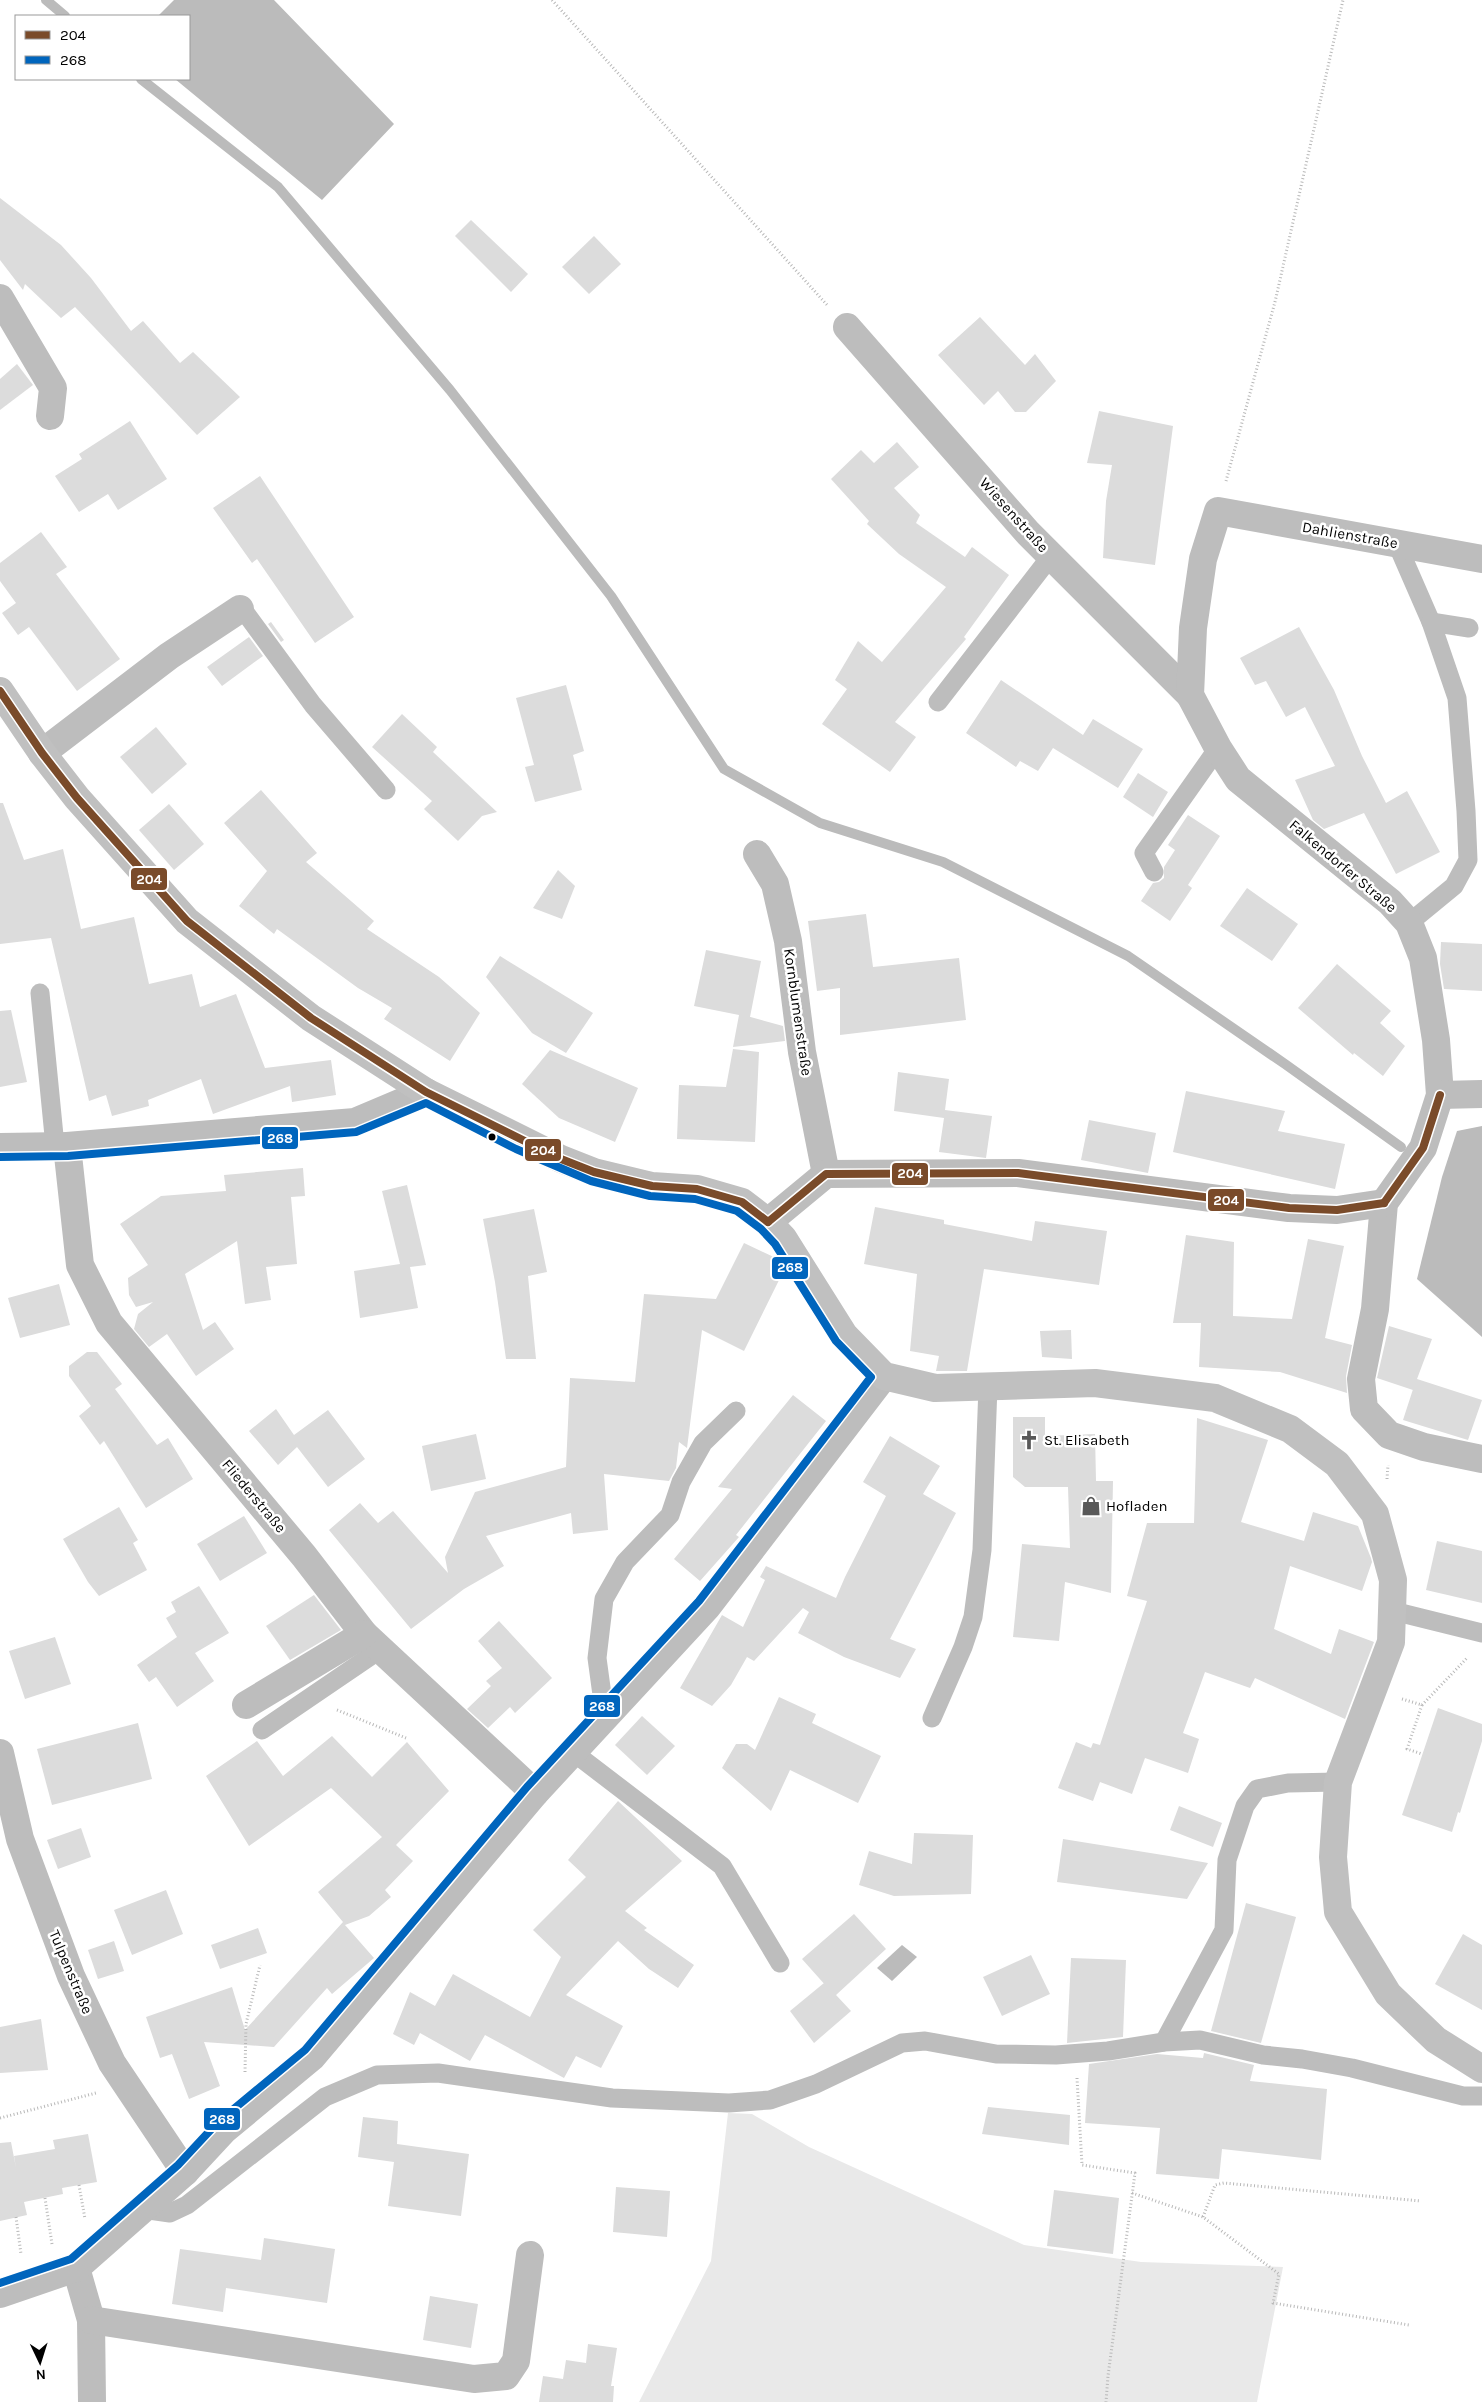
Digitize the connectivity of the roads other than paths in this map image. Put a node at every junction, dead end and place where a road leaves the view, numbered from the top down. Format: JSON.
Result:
{"nodes":[{"id":1,"x":0,"y":298,"type":"edge"},
{"id":2,"x":847,"y":327,"type":"road end"},
{"id":3,"x":50,"y":416,"type":"dead end"},
{"id":4,"x":1397,"y":544,"type":"junction"},
{"id":5,"x":1051,"y":556,"type":"junction"},
{"id":6,"x":1482,"y":560,"type":"edge"},
{"id":7,"x":240,"y":609,"type":"joint"},
{"id":8,"x":1431,"y":622,"type":"junction"},
{"id":9,"x":1469,"y":628,"type":"dead end"},
{"id":10,"x":0,"y":691,"type":"edge"},
{"id":11,"x":1190,"y":695,"type":"junction"},
{"id":12,"x":938,"y":702,"type":"dead end"},
{"id":13,"x":1218,"y":748,"type":"junction"},
{"id":14,"x":42,"y":754,"type":"junction"},
{"id":15,"x":386,"y":790,"type":"dead end"},
{"id":16,"x":757,"y":854,"type":"dead end"},
{"id":17,"x":1154,"y":872,"type":"dead end"},
{"id":18,"x":1409,"y":923,"type":"junction"},
{"id":19,"x":40,"y":993,"type":"dead end"},
{"id":20,"x":426,"y":1092,"type":"junction"},
{"id":21,"x":1482,"y":1094,"type":"edge"},
{"id":22,"x":1440,"y":1095,"type":"junction"},
{"id":23,"x":61,"y":1146,"type":"junction"},
{"id":24,"x":0,"y":1147,"type":"edge"},
{"id":25,"x":826,"y":1174,"type":"junction"},
{"id":26,"x":1384,"y":1203,"type":"junction"},
{"id":27,"x":768,"y":1222,"type":"junction"},
{"id":28,"x":884,"y":1376,"type":"junction"},
{"id":29,"x":988,"y":1386,"type":"junction"},
{"id":30,"x":736,"y":1411,"type":"dead end"},
{"id":31,"x":1482,"y":1459,"type":"edge"},
{"id":32,"x":1393,"y":1611,"type":"junction"},
{"id":33,"x":1482,"y":1633,"type":"edge"},
{"id":34,"x":373,"y":1642,"type":"junction"},
{"id":35,"x":246,"y":1705,"type":"dead end"},
{"id":36,"x":605,"y":1717,"type":"junction"},
{"id":37,"x":932,"y":1718,"type":"dead end"},
{"id":38,"x":262,"y":1730,"type":"dead end"},
{"id":39,"x":573,"y":1752,"type":"junction"},
{"id":40,"x":0,"y":1753,"type":"edge"},
{"id":41,"x":1338,"y":1782,"type":"junction"},
{"id":42,"x":535,"y":1793,"type":"junction"},
{"id":43,"x":10,"y":1842,"type":"edge"},
{"id":44,"x":780,"y":1963,"type":"dead end"},
{"id":45,"x":1164,"y":2042,"type":"junction"},
{"id":46,"x":1482,"y":2069,"type":"edge"},
{"id":47,"x":1482,"y":2096,"type":"edge"},
{"id":48,"x":185,"y":2172,"type":"junction"},
{"id":49,"x":142,"y":2209,"type":"junction"},
{"id":50,"x":530,"y":2255,"type":"dead end"},
{"id":51,"x":66,"y":2272,"type":"junction"},
{"id":52,"x":0,"y":2294,"type":"edge"},
{"id":53,"x":91,"y":2320,"type":"junction"},
{"id":54,"x":92,"y":2402,"type":"edge"}],
"edges":[{"from":1,"to":3,"type":"street"},
{"from":2,"to":5,"type":"street","name":"Wiesenstraße"},
{"from":4,"to":6,"type":"street","name":"Dahlienstraße"},
{"from":4,"to":8,"type":"lane"},
{"from":4,"to":11,"type":"street","name":"Dahlienstraße"},
{"from":5,"to":11,"type":"street","name":"Wiesenstraße"},
{"from":5,"to":12,"type":"lane"},
{"from":7,"to":14,"type":"street"},
{"from":7,"to":15,"type":"lane"},
{"from":8,"to":9,"type":"lane"},
{"from":8,"to":18,"type":"lane"},
{"from":10,"to":14,"type":"main road"},
{"from":11,"to":13,"type":"street","name":"Falkendorfer Straße"},
{"from":13,"to":17,"type":"lane"},
{"from":13,"to":18,"type":"street","name":"Falkendorfer Straße"},
{"from":14,"to":20,"type":"main road"},
{"from":16,"to":25,"type":"street","name":"Kornblumenstraße"},
{"from":18,"to":22,"type":"street","name":"Falkendorfer Straße"},
{"from":19,"to":23,"type":"lane"},
{"from":20,"to":23,"type":"street"},
{"from":20,"to":27,"type":"main road"},
{"from":21,"to":22,"type":"street"},
{"from":22,"to":26,"type":"street","name":"Falkendorfer Straße"},
{"from":23,"to":24,"type":"street"},
{"from":23,"to":34,"type":"street","name":"Fliederstraße"},
{"from":25,"to":26,"type":"street"},
{"from":25,"to":27,"type":"street"},
{"from":26,"to":31,"type":"street"},
{"from":27,"to":28,"type":"main road"},
{"from":28,"to":29,"type":"main road"},
{"from":28,"to":36,"type":"street"},
{"from":29,"to":32,"type":"main road"},
{"from":29,"to":37,"type":"lane"},
{"from":30,"to":36,"type":"lane"},
{"from":32,"to":33,"type":"lane"},
{"from":32,"to":41,"type":"main road"},
{"from":34,"to":35,"type":"street"},
{"from":34,"to":38,"type":"lane"},
{"from":34,"to":42,"type":"street","name":"Fliederstraße"},
{"from":36,"to":39,"type":"street"},
{"from":39,"to":42,"type":"street"},
{"from":39,"to":44,"type":"lane"},
{"from":40,"to":43,"type":"street","name":"Tulpenstraße"},
{"from":41,"to":45,"type":"lane"},
{"from":41,"to":46,"type":"main road"},
{"from":42,"to":48,"type":"street"},
{"from":43,"to":48,"type":"street","name":"Tulpenstraße"},
{"from":45,"to":47,"type":"lane"},
{"from":45,"to":49,"type":"lane"},
{"from":48,"to":49,"type":"street"},
{"from":49,"to":51,"type":"street"},
{"from":50,"to":53,"type":"street"},
{"from":51,"to":52,"type":"street"},
{"from":51,"to":53,"type":"street"},
{"from":53,"to":54,"type":"street"}]}
